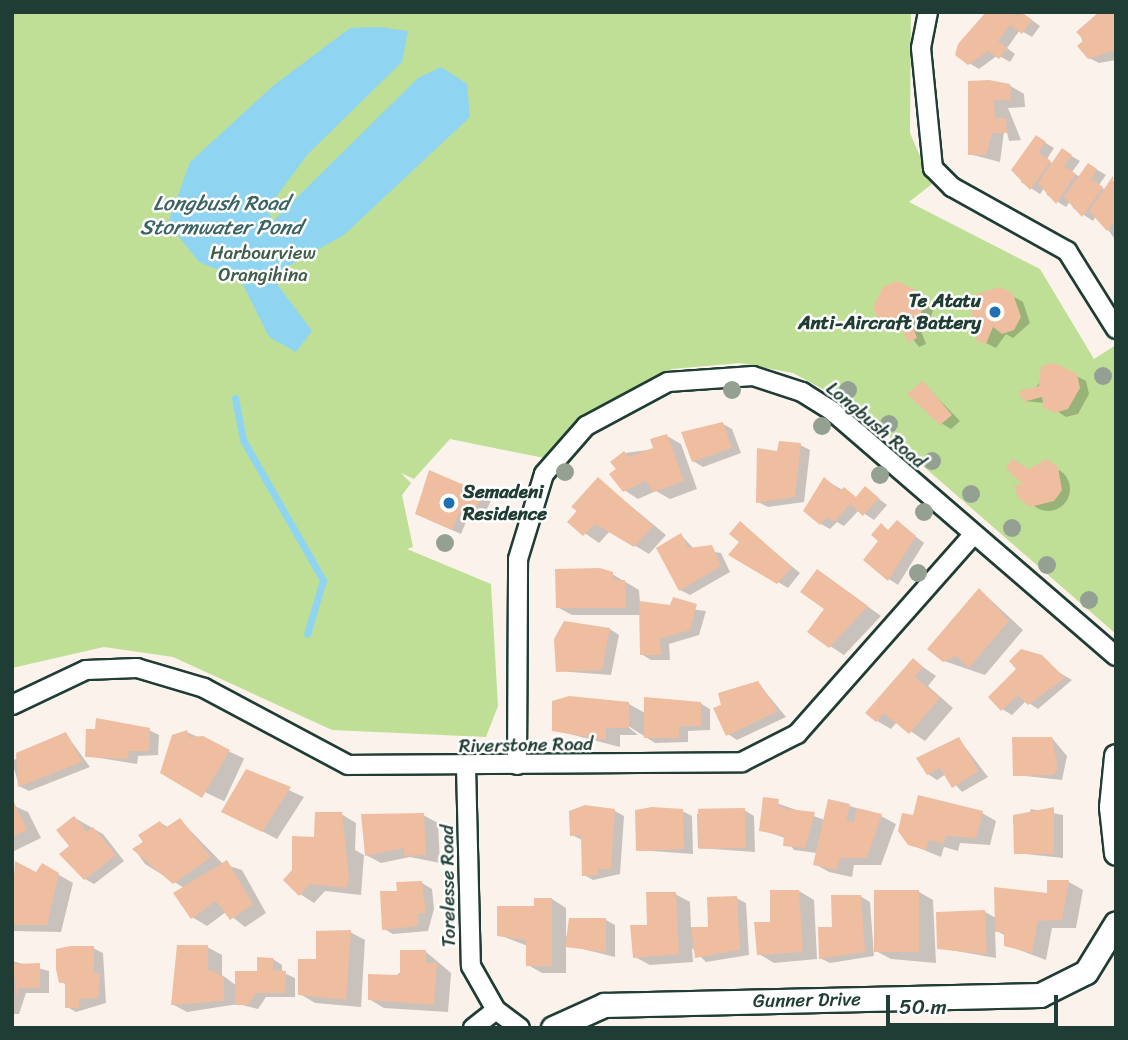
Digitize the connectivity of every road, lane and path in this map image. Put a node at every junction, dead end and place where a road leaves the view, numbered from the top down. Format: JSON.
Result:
{"nodes":[{"id":1,"x":928,"y":12,"type":"edge"},
{"id":2,"x":1116,"y":329,"type":"edge"},
{"id":3,"x":973,"y":535,"type":"junction"},
{"id":4,"x":1116,"y":656,"type":"edge"},
{"id":5,"x":12,"y":705,"type":"edge"},
{"id":6,"x":1116,"y":756,"type":"edge"},
{"id":7,"x":517,"y":765,"type":"junction"},
{"id":8,"x":466,"y":766,"type":"junction"},
{"id":9,"x":1116,"y":853,"type":"edge"},
{"id":10,"x":1116,"y":923,"type":"edge"},
{"id":11,"x":496,"y":1010,"type":"junction"},
{"id":12,"x":473,"y":1028,"type":"edge"},
{"id":13,"x":520,"y":1028,"type":"edge"},
{"id":14,"x":554,"y":1028,"type":"edge"}],
"edges":[{"from":1,"to":2,"type":"street"},
{"from":3,"to":4,"type":"street","name":"Longbush Road"},
{"from":3,"to":7,"type":"street","name":"Riverstone Road"},
{"from":3,"to":7,"type":"street","name":"Longbush Road"},
{"from":5,"to":8,"type":"street","name":"Riverstone Road"},
{"from":6,"to":9,"type":"street"},
{"from":7,"to":8,"type":"street","name":"Riverstone Road"},
{"from":8,"to":11,"type":"street","name":"Torelesse Road"},
{"from":10,"to":14,"type":"street","name":"Gunner Drive"},
{"from":11,"to":12,"type":"street"},
{"from":11,"to":13,"type":"street","name":"Torelesse Road"}]}
